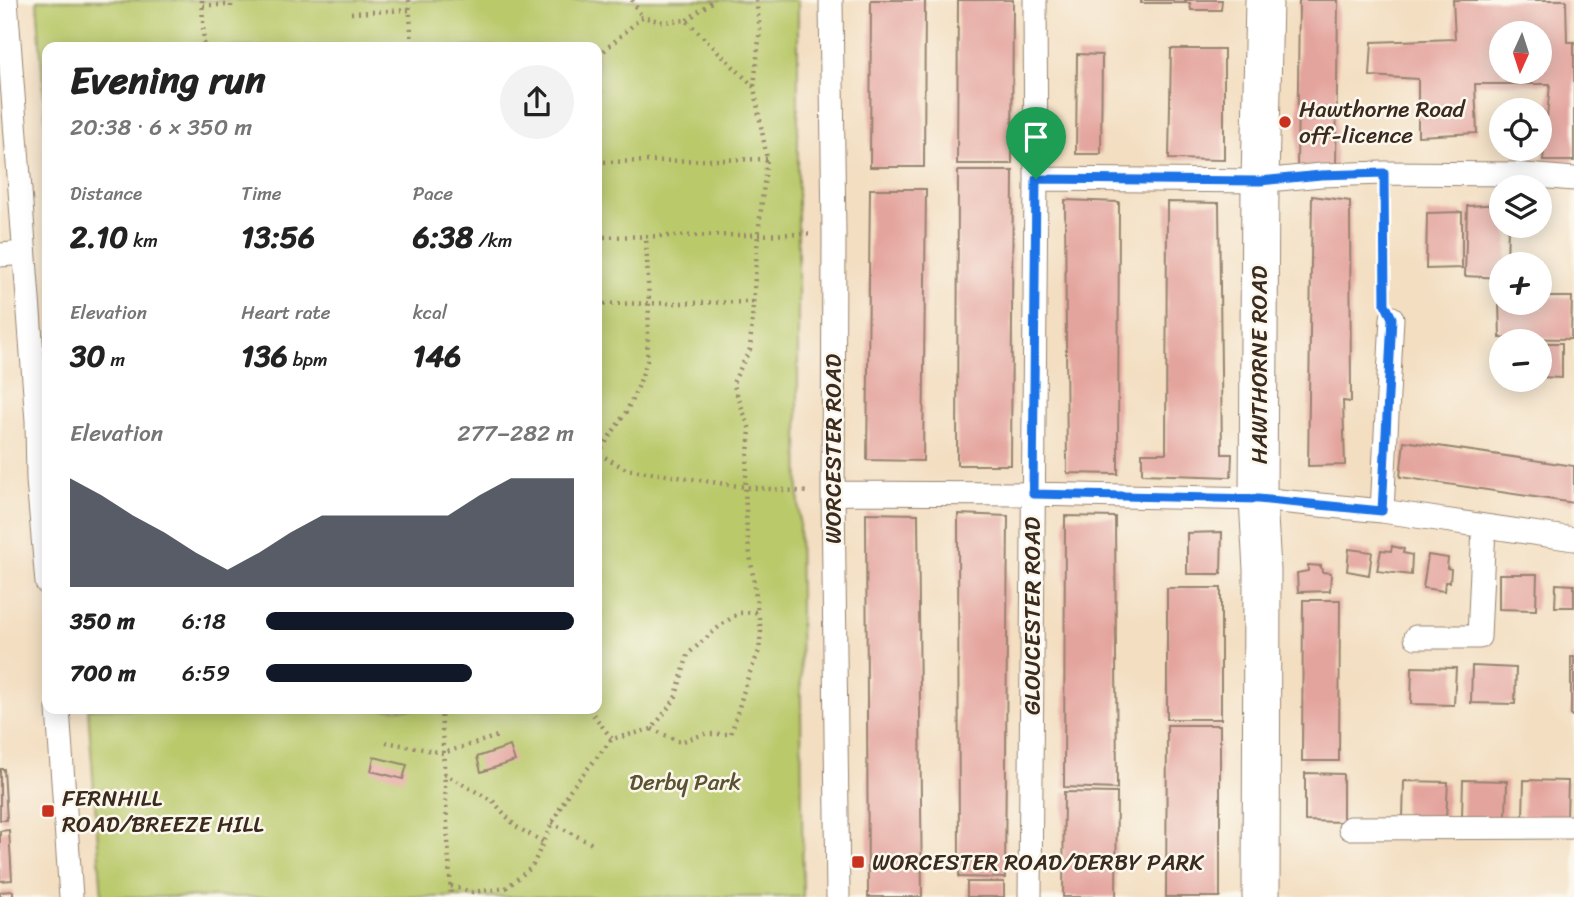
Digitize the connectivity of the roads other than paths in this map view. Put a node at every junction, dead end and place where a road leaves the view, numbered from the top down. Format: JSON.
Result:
{"nodes":[{"id":1,"x":6,"y":0,"type":"edge"},
{"id":2,"x":831,"y":0,"type":"edge"},
{"id":3,"x":1035,"y":0,"type":"edge"},
{"id":4,"x":1264,"y":0,"type":"edge"},
{"id":5,"x":1036,"y":179,"type":"junction"},
{"id":6,"x":1574,"y":179,"type":"edge"},
{"id":7,"x":1260,"y":181,"type":"junction"},
{"id":8,"x":24,"y":253,"type":"junction"},
{"id":9,"x":0,"y":255,"type":"edge"},
{"id":10,"x":1392,"y":318,"type":"road end"},
{"id":11,"x":833,"y":493,"type":"junction"},
{"id":12,"x":1033,"y":494,"type":"junction"},
{"id":13,"x":1258,"y":499,"type":"junction"},
{"id":14,"x":1382,"y":511,"type":"junction"},
{"id":15,"x":42,"y":526,"type":"edge"},
{"id":16,"x":1484,"y":526,"type":"junction"},
{"id":17,"x":1574,"y":539,"type":"edge"},
{"id":18,"x":1416,"y":637,"type":"dead end"},
{"id":19,"x":58,"y":714,"type":"edge"},
{"id":20,"x":1574,"y":827,"type":"edge"},
{"id":21,"x":1350,"y":828,"type":"dead end"},
{"id":22,"x":71,"y":897,"type":"edge"},
{"id":23,"x":838,"y":897,"type":"edge"},
{"id":24,"x":1030,"y":897,"type":"edge"},
{"id":25,"x":1261,"y":897,"type":"edge"}],
"edges":[{"from":1,"to":8,"type":"street"},
{"from":2,"to":11,"type":"street","name":"WORCESTER ROAD"},
{"from":3,"to":5,"type":"street","name":"GLOUCESTER ROAD"},
{"from":4,"to":7,"type":"main road","name":"HAWTHORNE ROAD"},
{"from":5,"to":7,"type":"street"},
{"from":5,"to":12,"type":"street","name":"GLOUCESTER ROAD"},
{"from":6,"to":7,"type":"street"},
{"from":7,"to":13,"type":"main road","name":"HAWTHORNE ROAD"},
{"from":8,"to":9,"type":"street"},
{"from":8,"to":15,"type":"street"},
{"from":10,"to":14,"type":"street"},
{"from":11,"to":12,"type":"street"},
{"from":11,"to":23,"type":"street","name":"WORCESTER ROAD"},
{"from":12,"to":13,"type":"street"},
{"from":12,"to":24,"type":"street","name":"GLOUCESTER ROAD"},
{"from":13,"to":14,"type":"street"},
{"from":13,"to":25,"type":"main road","name":"HAWTHORNE ROAD"},
{"from":14,"to":16,"type":"street"},
{"from":16,"to":17,"type":"street"},
{"from":16,"to":18,"type":"street"},
{"from":19,"to":22,"type":"street"},
{"from":20,"to":21,"type":"street"}]}
